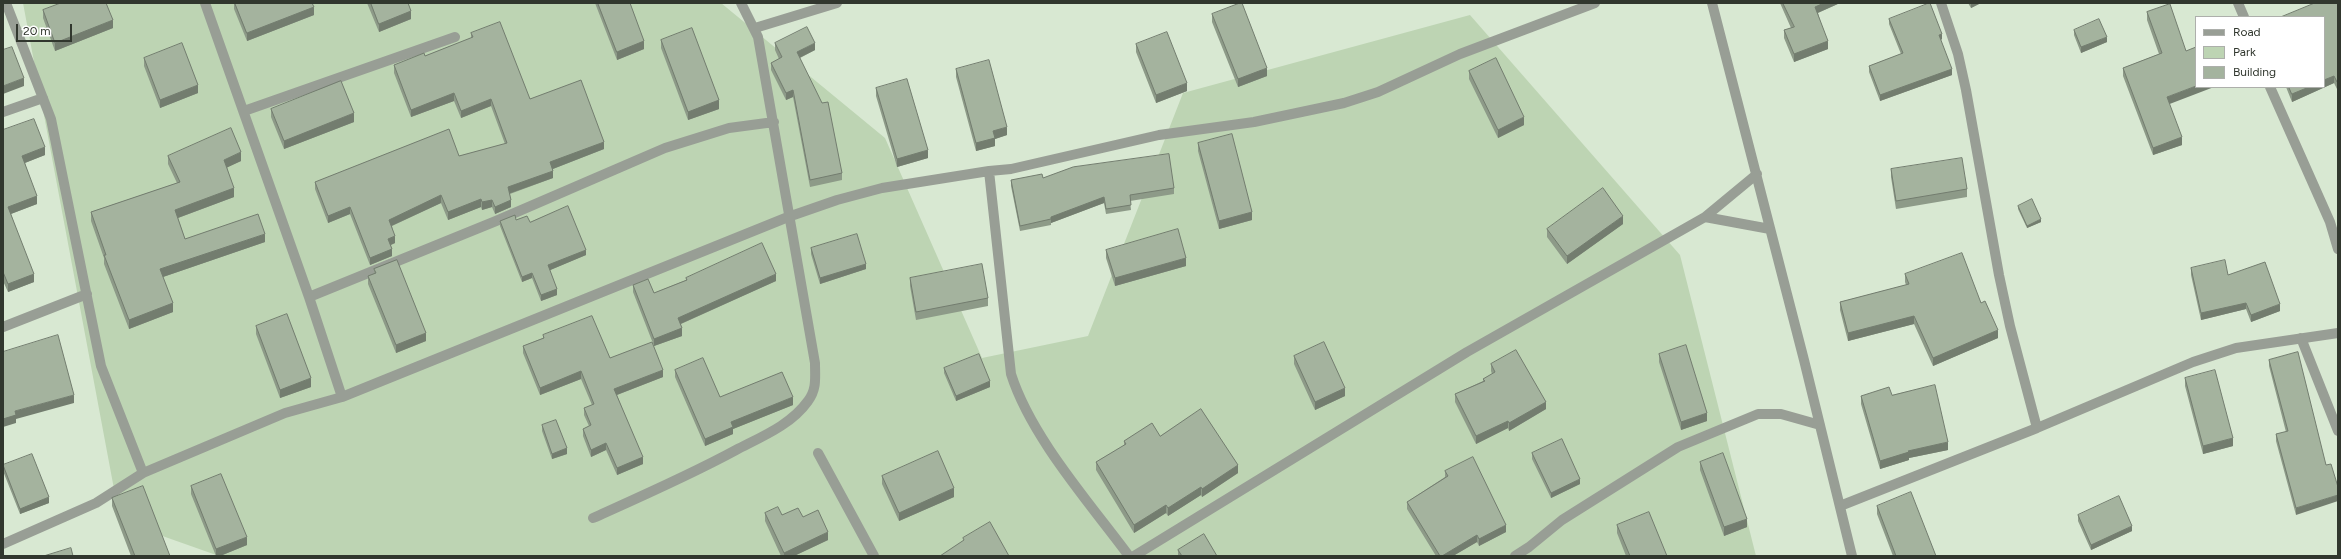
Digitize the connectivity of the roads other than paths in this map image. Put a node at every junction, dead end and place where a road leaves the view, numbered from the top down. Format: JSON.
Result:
{"nodes":[{"id":1,"x":6,"y":3,"type":"edge"},
{"id":2,"x":205,"y":3,"type":"edge"},
{"id":3,"x":741,"y":3,"type":"edge"},
{"id":4,"x":837,"y":3,"type":"edge"},
{"id":5,"x":1595,"y":3,"type":"edge"},
{"id":6,"x":1712,"y":3,"type":"edge"},
{"id":7,"x":1941,"y":3,"type":"edge"},
{"id":8,"x":2238,"y":3,"type":"edge"},
{"id":9,"x":2244,"y":16,"type":"edge"},
{"id":10,"x":755,"y":28,"type":"junction"},
{"id":11,"x":455,"y":37,"type":"dead end"},
{"id":12,"x":2270,"y":88,"type":"edge"},
{"id":13,"x":43,"y":98,"type":"junction"},
{"id":14,"x":244,"y":111,"type":"junction"},
{"id":15,"x":3,"y":112,"type":"edge"},
{"id":16,"x":774,"y":122,"type":"junction"},
{"id":17,"x":989,"y":172,"type":"junction"},
{"id":18,"x":1756,"y":174,"type":"junction"},
{"id":19,"x":1705,"y":216,"type":"junction"},
{"id":20,"x":788,"y":217,"type":"junction"},
{"id":21,"x":1770,"y":229,"type":"junction"},
{"id":22,"x":2338,"y":249,"type":"edge"},
{"id":23,"x":87,"y":294,"type":"junction"},
{"id":24,"x":309,"y":297,"type":"junction"},
{"id":25,"x":3,"y":327,"type":"edge"},
{"id":26,"x":2338,"y":333,"type":"edge"},
{"id":27,"x":2301,"y":338,"type":"junction"},
{"id":28,"x":342,"y":397,"type":"junction"},
{"id":29,"x":1820,"y":425,"type":"junction"},
{"id":30,"x":2037,"y":428,"type":"junction"},
{"id":31,"x":2338,"y":431,"type":"edge"},
{"id":32,"x":818,"y":453,"type":"dead end"},
{"id":33,"x":143,"y":473,"type":"junction"},
{"id":34,"x":1840,"y":506,"type":"junction"},
{"id":35,"x":594,"y":518,"type":"dead end"},
{"id":36,"x":3,"y":544,"type":"edge"},
{"id":37,"x":874,"y":556,"type":"edge"},
{"id":38,"x":1129,"y":556,"type":"edge"},
{"id":39,"x":1134,"y":556,"type":"edge"},
{"id":40,"x":1515,"y":556,"type":"edge"},
{"id":41,"x":1852,"y":556,"type":"edge"}],
"edges":[{"from":1,"to":13,"type":"street"},
{"from":2,"to":14,"type":"street"},
{"from":3,"to":10,"type":"street"},
{"from":4,"to":10,"type":"street"},
{"from":5,"to":17,"type":"street"},
{"from":6,"to":18,"type":"street"},
{"from":7,"to":30,"type":"street"},
{"from":8,"to":9,"type":"street"},
{"from":10,"to":16,"type":"street"},
{"from":11,"to":14,"type":"street"},
{"from":12,"to":22,"type":"street"},
{"from":13,"to":15,"type":"street"},
{"from":13,"to":23,"type":"street"},
{"from":14,"to":24,"type":"street"},
{"from":16,"to":20,"type":"street"},
{"from":16,"to":24,"type":"street"},
{"from":17,"to":20,"type":"street"},
{"from":17,"to":38,"type":"street"},
{"from":18,"to":19,"type":"street"},
{"from":18,"to":21,"type":"street"},
{"from":19,"to":21,"type":"street"},
{"from":19,"to":39,"type":"street"},
{"from":20,"to":28,"type":"street"},
{"from":20,"to":35,"type":"street"},
{"from":21,"to":29,"type":"street"},
{"from":23,"to":25,"type":"street"},
{"from":23,"to":33,"type":"street"},
{"from":24,"to":28,"type":"street"},
{"from":26,"to":27,"type":"street"},
{"from":27,"to":30,"type":"street"},
{"from":27,"to":31,"type":"street"},
{"from":28,"to":33,"type":"street"},
{"from":29,"to":34,"type":"street"},
{"from":29,"to":40,"type":"street"},
{"from":30,"to":34,"type":"street"},
{"from":32,"to":37,"type":"street"},
{"from":33,"to":36,"type":"street"},
{"from":34,"to":41,"type":"street"}]}
